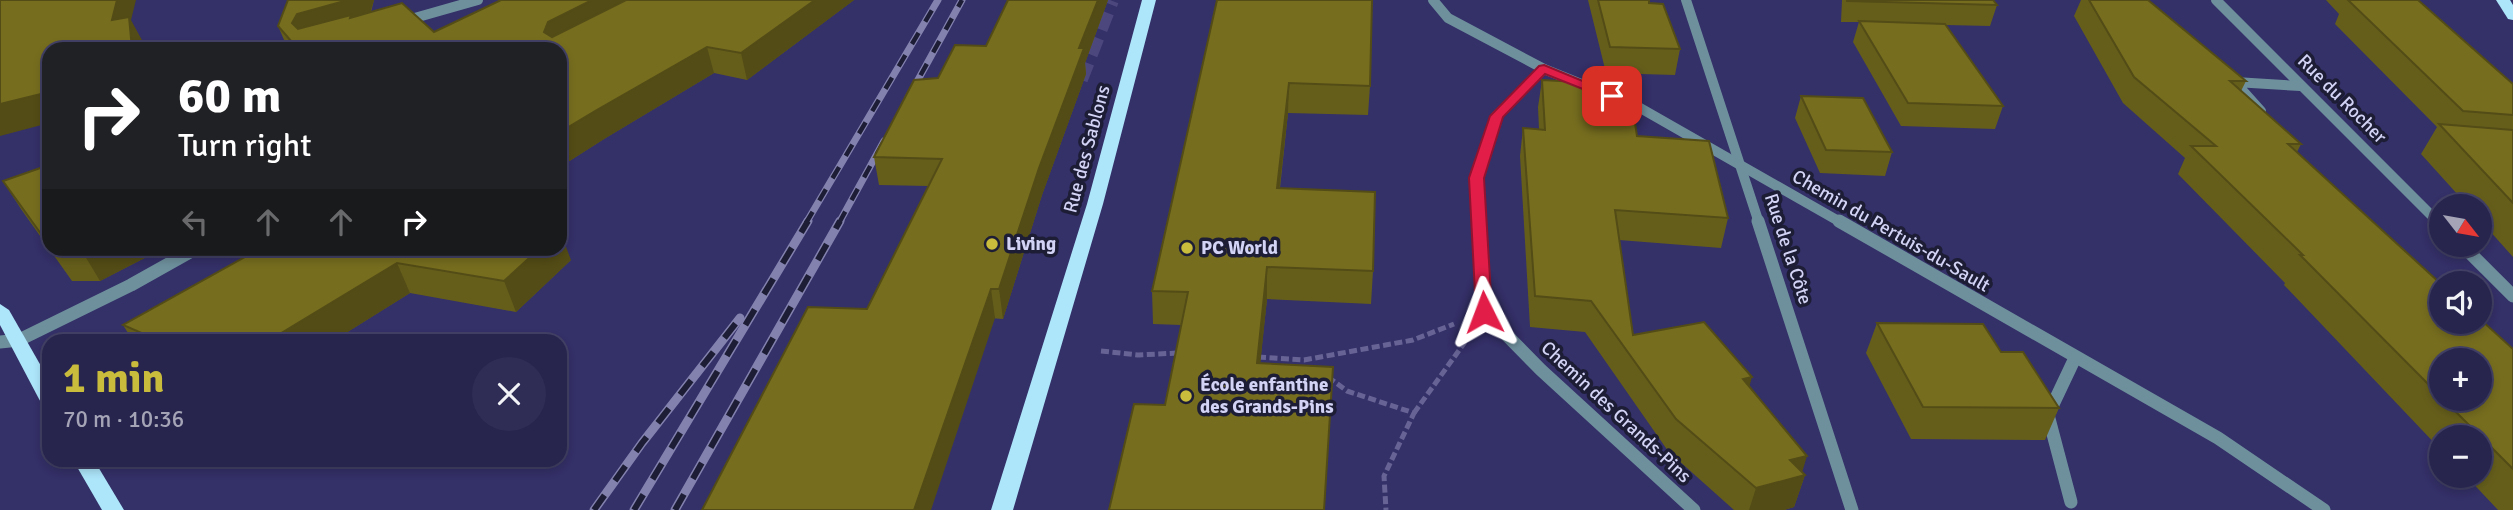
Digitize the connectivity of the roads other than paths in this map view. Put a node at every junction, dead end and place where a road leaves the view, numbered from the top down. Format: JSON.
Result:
{"nodes":[{"id":1,"x":1149,"y":0,"type":"edge"},
{"id":2,"x":1433,"y":0,"type":"edge"},
{"id":3,"x":1686,"y":0,"type":"edge"},
{"id":4,"x":2216,"y":0,"type":"edge"},
{"id":5,"x":2504,"y":0,"type":"edge"},
{"id":6,"x":472,"y":1,"type":"edge"},
{"id":7,"x":2513,"y":16,"type":"edge"},
{"id":8,"x":391,"y":25,"type":"edge"},
{"id":9,"x":1544,"y":69,"type":"junction"},
{"id":10,"x":2300,"y":86,"type":"junction"},
{"id":11,"x":2271,"y":122,"type":"edge"},
{"id":12,"x":1742,"y":167,"type":"junction"},
{"id":13,"x":2429,"y":213,"type":"edge"},
{"id":14,"x":183,"y":256,"type":"edge"},
{"id":15,"x":2474,"y":257,"type":"edge"},
{"id":16,"x":2513,"y":296,"type":"edge"},
{"id":17,"x":0,"y":310,"type":"edge"},
{"id":18,"x":9,"y":341,"type":"edge"},
{"id":19,"x":2075,"y":358,"type":"junction"},
{"id":20,"x":42,"y":389,"type":"edge"},
{"id":21,"x":87,"y":467,"type":"edge"},
{"id":22,"x":2071,"y":502,"type":"dead end"},
{"id":23,"x":113,"y":510,"type":"edge"},
{"id":24,"x":1002,"y":510,"type":"edge"},
{"id":25,"x":1694,"y":510,"type":"edge"},
{"id":26,"x":1852,"y":510,"type":"edge"},
{"id":27,"x":2324,"y":510,"type":"edge"}],
"edges":[{"from":1,"to":24,"type":"main road","name":"Rue des Sablons"},
{"from":2,"to":9,"type":"street","name":"Chemin du Pertuis-du-Sault"},
{"from":3,"to":12,"type":"street","name":"Rue de la Côte"},
{"from":4,"to":10,"type":"street","name":"Rue du Rocher"},
{"from":5,"to":7,"type":"main road"},
{"from":6,"to":8,"type":"street"},
{"from":9,"to":12,"type":"street","name":"Chemin du Pertuis-du-Sault"},
{"from":9,"to":25,"type":"street","name":"Chemin des Grands-Pins"},
{"from":10,"to":11,"type":"street"},
{"from":10,"to":13,"type":"street","name":"Rue du Rocher"},
{"from":12,"to":19,"type":"street","name":"Chemin du Pertuis-du-Sault"},
{"from":12,"to":26,"type":"street","name":"Rue de la Côte"},
{"from":14,"to":18,"type":"street"},
{"from":15,"to":16,"type":"street"},
{"from":17,"to":18,"type":"main road"},
{"from":18,"to":20,"type":"main road"},
{"from":19,"to":22,"type":"street"},
{"from":19,"to":27,"type":"street","name":"Chemin du Pertuis-du-Sault"},
{"from":21,"to":23,"type":"main road"}]}
